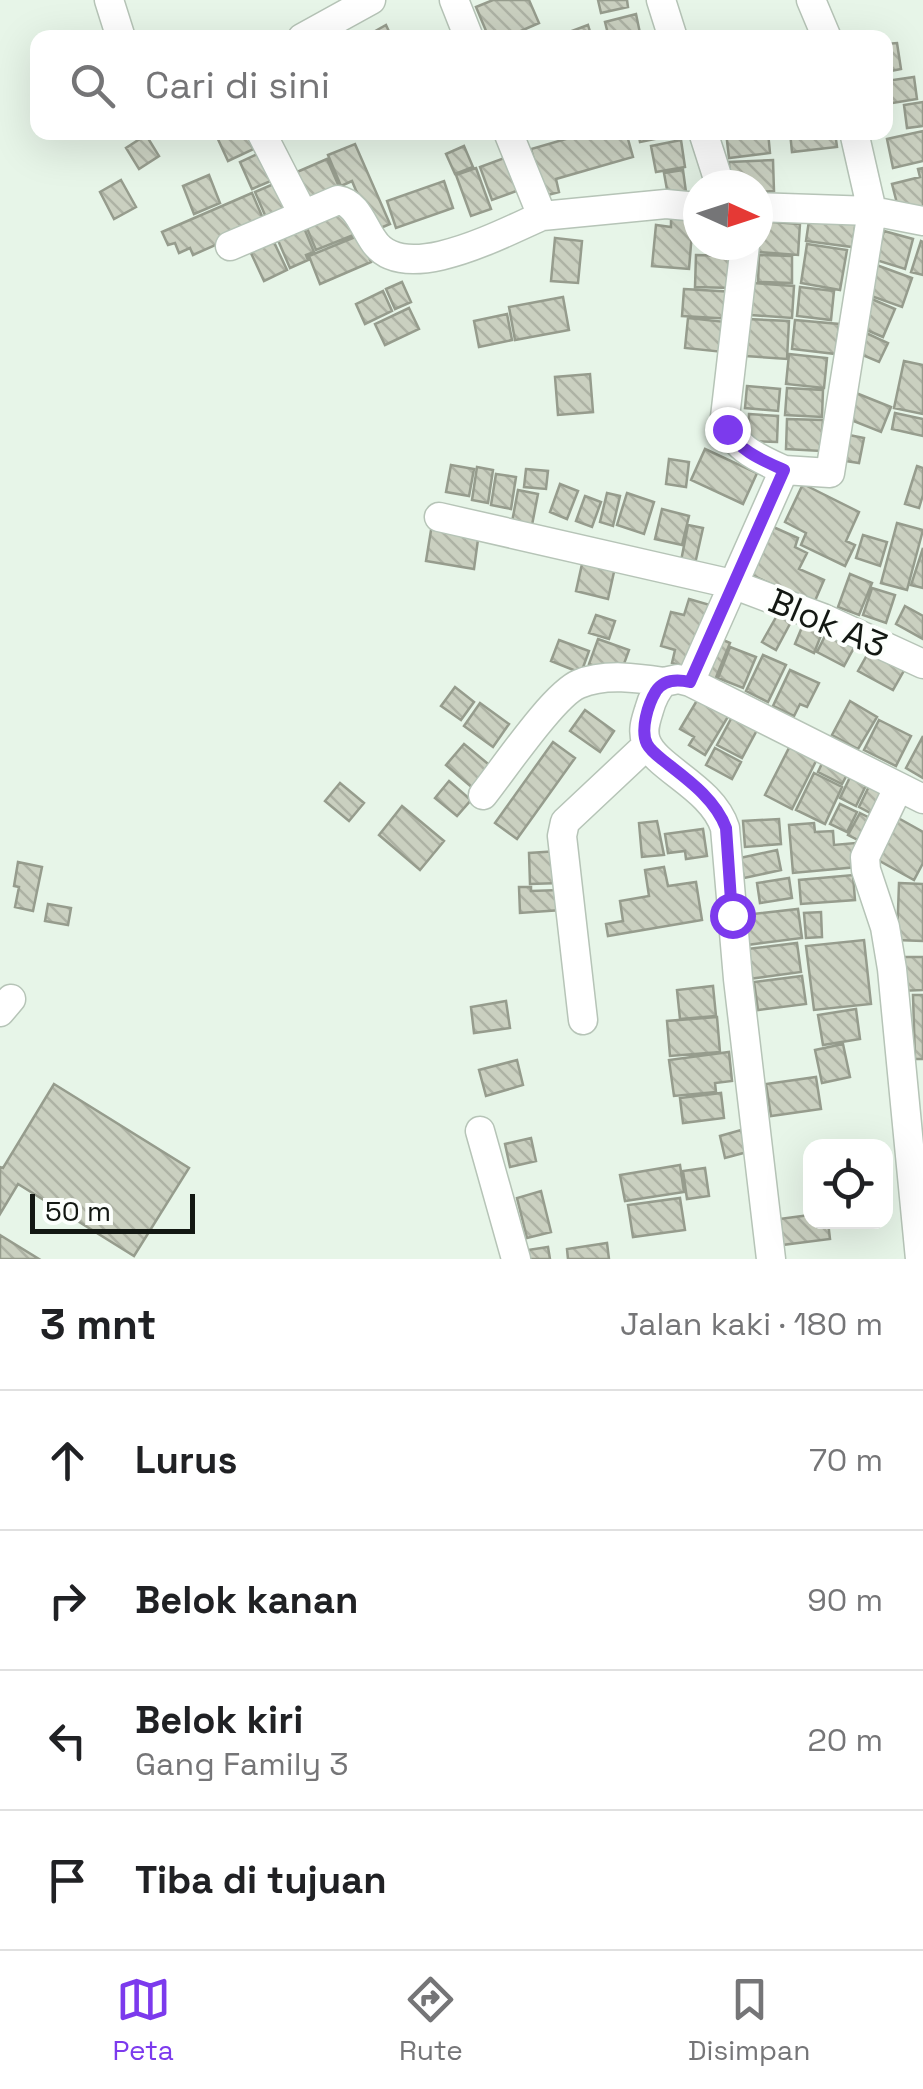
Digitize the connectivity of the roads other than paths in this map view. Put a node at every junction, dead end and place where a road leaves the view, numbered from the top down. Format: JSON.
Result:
{"nodes":[{"id":1,"x":109,"y":0,"type":"edge"},
{"id":2,"x":370,"y":0,"type":"edge"},
{"id":3,"x":454,"y":0,"type":"edge"},
{"id":4,"x":661,"y":0,"type":"edge"},
{"id":5,"x":812,"y":0,"type":"edge"},
{"id":6,"x":118,"y":30,"type":"edge"},
{"id":7,"x":316,"y":30,"type":"edge"},
{"id":8,"x":466,"y":30,"type":"edge"},
{"id":9,"x":670,"y":30,"type":"edge"},
{"id":10,"x":822,"y":30,"type":"edge"},
{"id":11,"x":265,"y":140,"type":"edge"},
{"id":12,"x":511,"y":140,"type":"edge"},
{"id":13,"x":706,"y":140,"type":"edge"},
{"id":14,"x":856,"y":140,"type":"edge"},
{"id":15,"x":715,"y":170,"type":"edge"},
{"id":16,"x":683,"y":206,"type":"edge"},
{"id":17,"x":773,"y":208,"type":"edge"},
{"id":18,"x":872,"y":211,"type":"junction"},
{"id":19,"x":303,"y":214,"type":"junction"},
{"id":20,"x":542,"y":216,"type":"junction"},
{"id":21,"x":923,"y":221,"type":"edge"},
{"id":22,"x":230,"y":246,"type":"dead end"},
{"id":23,"x":742,"y":260,"type":"edge"},
{"id":24,"x":784,"y":470,"type":"junction"},
{"id":25,"x":439,"y":518,"type":"dead end"},
{"id":26,"x":732,"y":584,"type":"junction"},
{"id":27,"x":923,"y":664,"type":"edge"},
{"id":28,"x":677,"y":682,"type":"junction"},
{"id":29,"x":647,"y":745,"type":"junction"},
{"id":30,"x":483,"y":794,"type":"dead end"},
{"id":31,"x":910,"y":794,"type":"edge"},
{"id":32,"x":583,"y":1020,"type":"dead end"},
{"id":33,"x":480,"y":1132,"type":"dead end"},
{"id":34,"x":516,"y":1259,"type":"edge"},
{"id":35,"x":771,"y":1259,"type":"edge"},
{"id":36,"x":920,"y":1259,"type":"edge"}],
"edges":[{"from":1,"to":6,"type":"street"},
{"from":2,"to":7,"type":"street"},
{"from":3,"to":8,"type":"street"},
{"from":4,"to":9,"type":"street"},
{"from":5,"to":10,"type":"street"},
{"from":11,"to":19,"type":"street"},
{"from":12,"to":20,"type":"street"},
{"from":13,"to":15,"type":"street"},
{"from":14,"to":18,"type":"street"},
{"from":16,"to":20,"type":"street"},
{"from":17,"to":18,"type":"street"},
{"from":18,"to":21,"type":"street"},
{"from":18,"to":24,"type":"street"},
{"from":19,"to":20,"type":"street"},
{"from":19,"to":22,"type":"street"},
{"from":23,"to":24,"type":"street"},
{"from":24,"to":26,"type":"street"},
{"from":25,"to":26,"type":"street","name":"Blok A3"},
{"from":26,"to":27,"type":"street","name":"Blok A3"},
{"from":26,"to":28,"type":"street"},
{"from":28,"to":29,"type":"street"},
{"from":28,"to":30,"type":"street"},
{"from":28,"to":31,"type":"street"},
{"from":29,"to":32,"type":"street"},
{"from":29,"to":35,"type":"street"},
{"from":31,"to":36,"type":"street"},
{"from":33,"to":34,"type":"street"}]}
